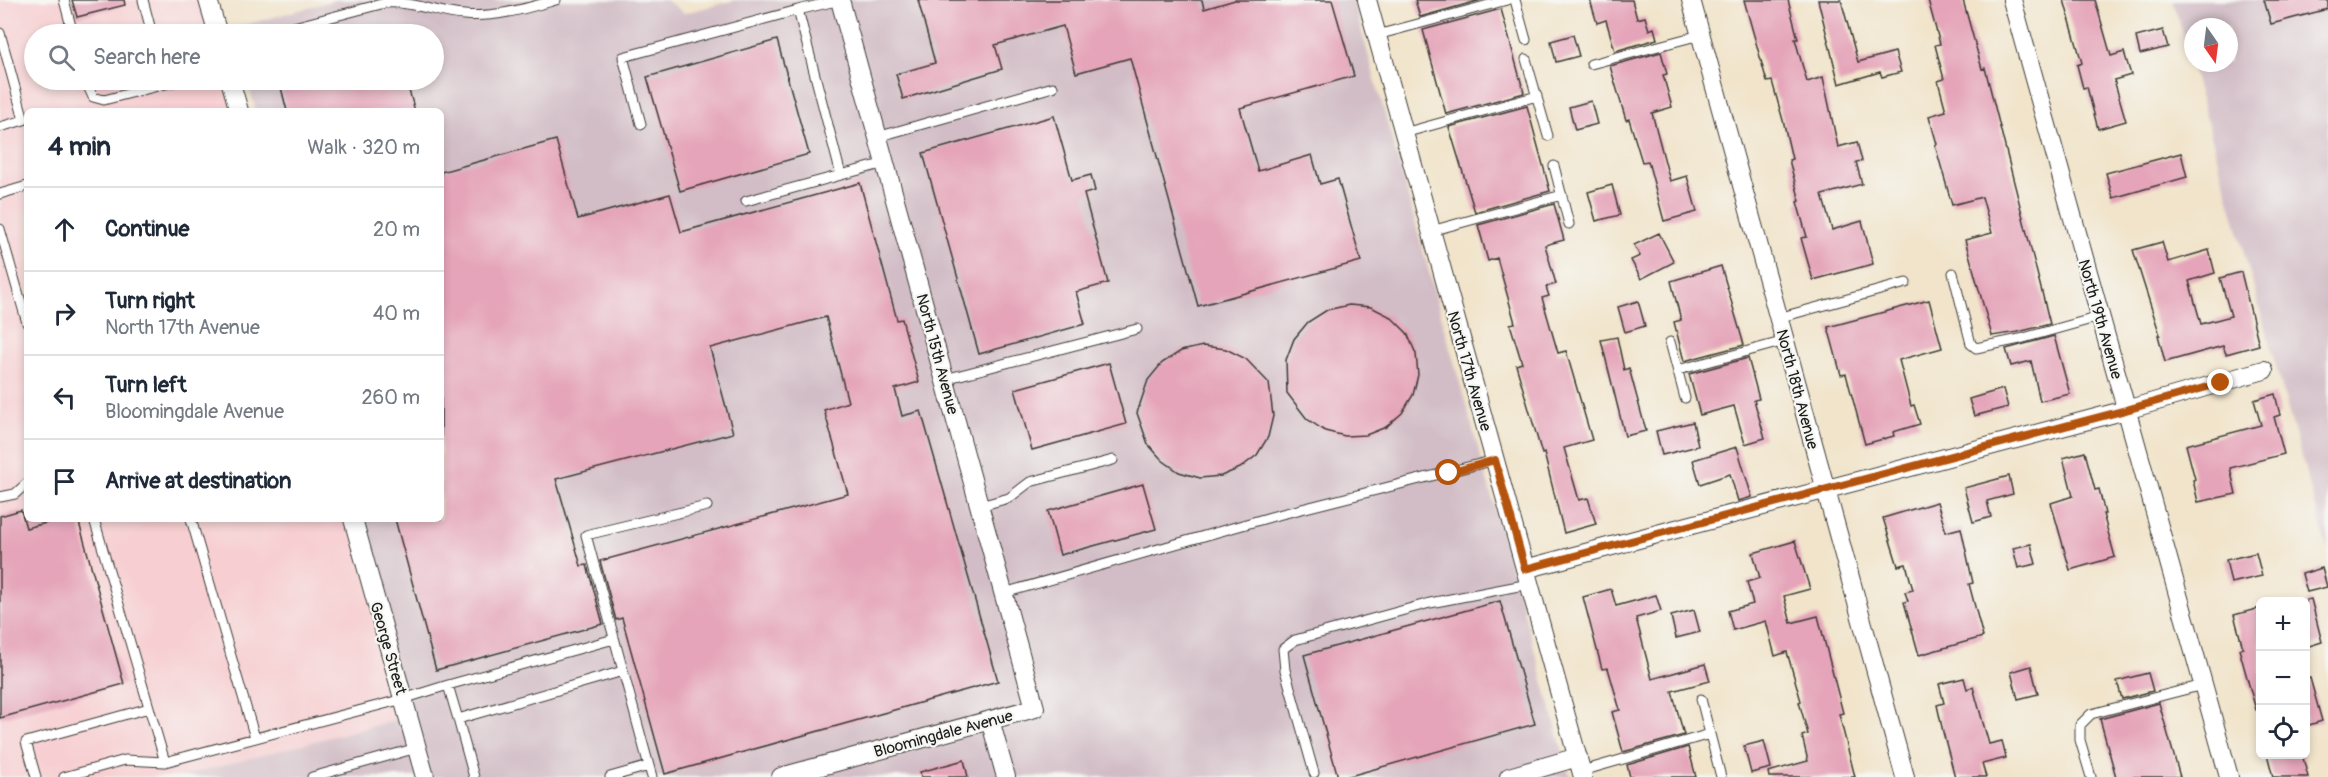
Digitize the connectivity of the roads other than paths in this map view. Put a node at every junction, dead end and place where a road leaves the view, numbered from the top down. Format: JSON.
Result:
{"nodes":[{"id":1,"x":64,"y":0,"type":"edge"},
{"id":2,"x":143,"y":0,"type":"edge"},
{"id":3,"x":208,"y":0,"type":"edge"},
{"id":4,"x":556,"y":0,"type":"edge"},
{"id":5,"x":840,"y":0,"type":"edge"},
{"id":6,"x":1367,"y":0,"type":"edge"},
{"id":7,"x":1507,"y":0,"type":"edge"},
{"id":8,"x":1515,"y":0,"type":"edge"},
{"id":9,"x":1691,"y":0,"type":"edge"},
{"id":10,"x":2012,"y":0,"type":"edge"},
{"id":11,"x":798,"y":10,"type":"junction"},
{"id":12,"x":70,"y":24,"type":"edge"},
{"id":13,"x":149,"y":24,"type":"edge"},
{"id":14,"x":215,"y":24,"type":"edge"},
{"id":15,"x":305,"y":24,"type":"edge"},
{"id":16,"x":0,"y":33,"type":"edge"},
{"id":17,"x":1377,"y":35,"type":"junction"},
{"id":18,"x":1700,"y":35,"type":"junction"},
{"id":19,"x":1526,"y":40,"type":"dead end"},
{"id":20,"x":1526,"y":59,"type":"dead end"},
{"id":21,"x":1591,"y":64,"type":"dead end"},
{"id":22,"x":1053,"y":87,"type":"dead end"},
{"id":23,"x":90,"y":90,"type":"edge"},
{"id":24,"x":137,"y":90,"type":"edge"},
{"id":25,"x":233,"y":90,"type":"edge"},
{"id":26,"x":1537,"y":96,"type":"junction"},
{"id":27,"x":238,"y":108,"type":"edge"},
{"id":28,"x":641,"y":124,"type":"dead end"},
{"id":29,"x":0,"y":127,"type":"edge"},
{"id":30,"x":1404,"y":133,"type":"junction"},
{"id":31,"x":1548,"y":136,"type":"dead end"},
{"id":32,"x":878,"y":137,"type":"junction"},
{"id":33,"x":885,"y":163,"type":"junction"},
{"id":34,"x":1554,"y":166,"type":"dead end"},
{"id":35,"x":841,"y":175,"type":"junction"},
{"id":36,"x":24,"y":187,"type":"edge"},
{"id":37,"x":0,"y":194,"type":"edge"},
{"id":38,"x":1562,"y":195,"type":"junction"},
{"id":39,"x":746,"y":201,"type":"dead end"},
{"id":40,"x":1569,"y":224,"type":"dead end"},
{"id":41,"x":0,"y":229,"type":"edge"},
{"id":42,"x":1431,"y":231,"type":"junction"},
{"id":43,"x":1953,"y":273,"type":"dead end"},
{"id":44,"x":1906,"y":283,"type":"dead end"},
{"id":45,"x":24,"y":312,"type":"edge"},
{"id":46,"x":2099,"y":317,"type":"junction"},
{"id":47,"x":1778,"y":318,"type":"junction"},
{"id":48,"x":1137,"y":329,"type":"dead end"},
{"id":49,"x":1785,"y":341,"type":"junction"},
{"id":50,"x":1670,"y":342,"type":"dead end"},
{"id":51,"x":1678,"y":370,"type":"junction"},
{"id":52,"x":2264,"y":370,"type":"dead end"},
{"id":53,"x":945,"y":380,"type":"junction"},
{"id":54,"x":1685,"y":398,"type":"dead end"},
{"id":55,"x":2126,"y":410,"type":"junction"},
{"id":56,"x":1113,"y":460,"type":"dead end"},
{"id":57,"x":1495,"y":460,"type":"junction"},
{"id":58,"x":24,"y":486,"type":"edge"},
{"id":59,"x":1825,"y":488,"type":"junction"},
{"id":60,"x":0,"y":497,"type":"edge"},
{"id":61,"x":707,"y":506,"type":"dead end"},
{"id":62,"x":980,"y":506,"type":"junction"},
{"id":63,"x":95,"y":522,"type":"edge"},
{"id":64,"x":192,"y":522,"type":"edge"},
{"id":65,"x":354,"y":522,"type":"edge"},
{"id":66,"x":1527,"y":576,"type":"junction"},
{"id":67,"x":1004,"y":593,"type":"junction"},
{"id":68,"x":614,"y":639,"type":"junction"},
{"id":69,"x":623,"y":671,"type":"junction"},
{"id":70,"x":448,"y":685,"type":"junction"},
{"id":71,"x":2203,"y":685,"type":"junction"},
{"id":72,"x":403,"y":699,"type":"junction"},
{"id":73,"x":1701,"y":699,"type":"dead end"},
{"id":74,"x":149,"y":708,"type":"junction"},
{"id":75,"x":1035,"y":708,"type":"joint"},
{"id":76,"x":458,"y":718,"type":"junction"},
{"id":77,"x":990,"y":720,"type":"junction"},
{"id":78,"x":1710,"y":734,"type":"junction"},
{"id":79,"x":255,"y":738,"type":"junction"},
{"id":80,"x":417,"y":748,"type":"junction"},
{"id":81,"x":165,"y":762,"type":"junction"},
{"id":82,"x":649,"y":766,"type":"junction"},
{"id":83,"x":1581,"y":768,"type":"edge"},
{"id":84,"x":1314,"y":773,"type":"dead end"},
{"id":85,"x":1535,"y":774,"type":"edge"},
{"id":86,"x":36,"y":777,"type":"edge"},
{"id":87,"x":64,"y":777,"type":"edge"},
{"id":88,"x":312,"y":777,"type":"edge"},
{"id":89,"x":425,"y":777,"type":"edge"},
{"id":90,"x":474,"y":777,"type":"edge"},
{"id":91,"x":610,"y":777,"type":"edge"},
{"id":92,"x":652,"y":777,"type":"edge"},
{"id":93,"x":781,"y":777,"type":"edge"},
{"id":94,"x":1006,"y":777,"type":"edge"},
{"id":95,"x":1509,"y":777,"type":"edge"},
{"id":96,"x":1721,"y":777,"type":"edge"},
{"id":97,"x":1905,"y":777,"type":"edge"},
{"id":98,"x":2091,"y":777,"type":"edge"},
{"id":99,"x":2229,"y":777,"type":"edge"}],
"edges":[{"from":1,"to":12,"type":"lane"},
{"from":2,"to":13,"type":"lane"},
{"from":3,"to":14,"type":"street"},
{"from":4,"to":15,"type":"lane"},
{"from":5,"to":11,"type":"lane"},
{"from":5,"to":32,"type":"street","name":"North 15th Avenue"},
{"from":6,"to":17,"type":"street","name":"North 17th Avenue"},
{"from":7,"to":17,"type":"lane"},
{"from":8,"to":19,"type":"lane"},
{"from":9,"to":18,"type":"street","name":"North 18th Avenue"},
{"from":10,"to":46,"type":"street","name":"North 19th Avenue"},
{"from":11,"to":28,"type":"lane"},
{"from":11,"to":35,"type":"lane"},
{"from":16,"to":29,"type":"lane"},
{"from":17,"to":30,"type":"street","name":"North 17th Avenue"},
{"from":18,"to":21,"type":"lane"},
{"from":18,"to":47,"type":"street","name":"North 18th Avenue"},
{"from":20,"to":26,"type":"lane"},
{"from":22,"to":32,"type":"lane"},
{"from":23,"to":24,"type":"lane"},
{"from":25,"to":27,"type":"street"},
{"from":26,"to":30,"type":"lane"},
{"from":26,"to":31,"type":"lane"},
{"from":30,"to":42,"type":"street","name":"North 17th Avenue"},
{"from":32,"to":33,"type":"street","name":"North 15th Avenue"},
{"from":33,"to":35,"type":"lane"},
{"from":33,"to":53,"type":"street","name":"North 15th Avenue"},
{"from":34,"to":38,"type":"lane"},
{"from":35,"to":39,"type":"lane"},
{"from":36,"to":37,"type":"lane"},
{"from":38,"to":40,"type":"lane"},
{"from":38,"to":42,"type":"lane"},
{"from":41,"to":45,"type":"lane"},
{"from":42,"to":57,"type":"street","name":"North 17th Avenue"},
{"from":43,"to":46,"type":"lane"},
{"from":44,"to":47,"type":"lane"},
{"from":46,"to":55,"type":"street","name":"North 19th Avenue"},
{"from":47,"to":49,"type":"street","name":"North 18th Avenue"},
{"from":48,"to":53,"type":"lane"},
{"from":49,"to":51,"type":"lane"},
{"from":49,"to":59,"type":"street","name":"North 18th Avenue"},
{"from":50,"to":51,"type":"lane"},
{"from":51,"to":54,"type":"lane"},
{"from":52,"to":55,"type":"street"},
{"from":53,"to":62,"type":"street","name":"North 15th Avenue"},
{"from":55,"to":59,"type":"street"},
{"from":55,"to":71,"type":"street","name":"North 19th Avenue"},
{"from":56,"to":62,"type":"lane"},
{"from":57,"to":66,"type":"street","name":"North 17th Avenue"},
{"from":57,"to":67,"type":"lane"},
{"from":58,"to":60,"type":"lane"},
{"from":59,"to":66,"type":"street"},
{"from":59,"to":97,"type":"street","name":"North 18th Avenue"},
{"from":61,"to":68,"type":"lane"},
{"from":62,"to":67,"type":"street","name":"North 15th Avenue"},
{"from":63,"to":74,"type":"lane"},
{"from":64,"to":79,"type":"lane"},
{"from":65,"to":72,"type":"street","name":"George Street"},
{"from":66,"to":83,"type":"street","name":"North 17th Avenue"},
{"from":66,"to":84,"type":"lane"},
{"from":67,"to":75,"type":"street","name":"North 15th Avenue"},
{"from":68,"to":69,"type":"lane"},
{"from":68,"to":70,"type":"lane"},
{"from":69,"to":76,"type":"lane"},
{"from":69,"to":82,"type":"lane"},
{"from":70,"to":72,"type":"lane"},
{"from":70,"to":76,"type":"lane"},
{"from":71,"to":98,"type":"lane"},
{"from":71,"to":99,"type":"street","name":"North 19th Avenue"},
{"from":72,"to":79,"type":"lane"},
{"from":72,"to":80,"type":"street","name":"George Street"},
{"from":73,"to":78,"type":"lane"},
{"from":74,"to":81,"type":"lane"},
{"from":74,"to":86,"type":"lane"},
{"from":75,"to":77,"type":"street","name":"Bloomingdale Avenue"},
{"from":76,"to":90,"type":"lane"},
{"from":77,"to":93,"type":"street","name":"Bloomingdale Avenue"},
{"from":77,"to":94,"type":"street"},
{"from":78,"to":83,"type":"lane"},
{"from":78,"to":96,"type":"lane"},
{"from":79,"to":81,"type":"lane"},
{"from":80,"to":88,"type":"lane"},
{"from":80,"to":89,"type":"street","name":"George Street"},
{"from":81,"to":87,"type":"lane"},
{"from":82,"to":91,"type":"lane"},
{"from":82,"to":92,"type":"lane"},
{"from":83,"to":85,"type":"street"},
{"from":85,"to":95,"type":"street"}]}
